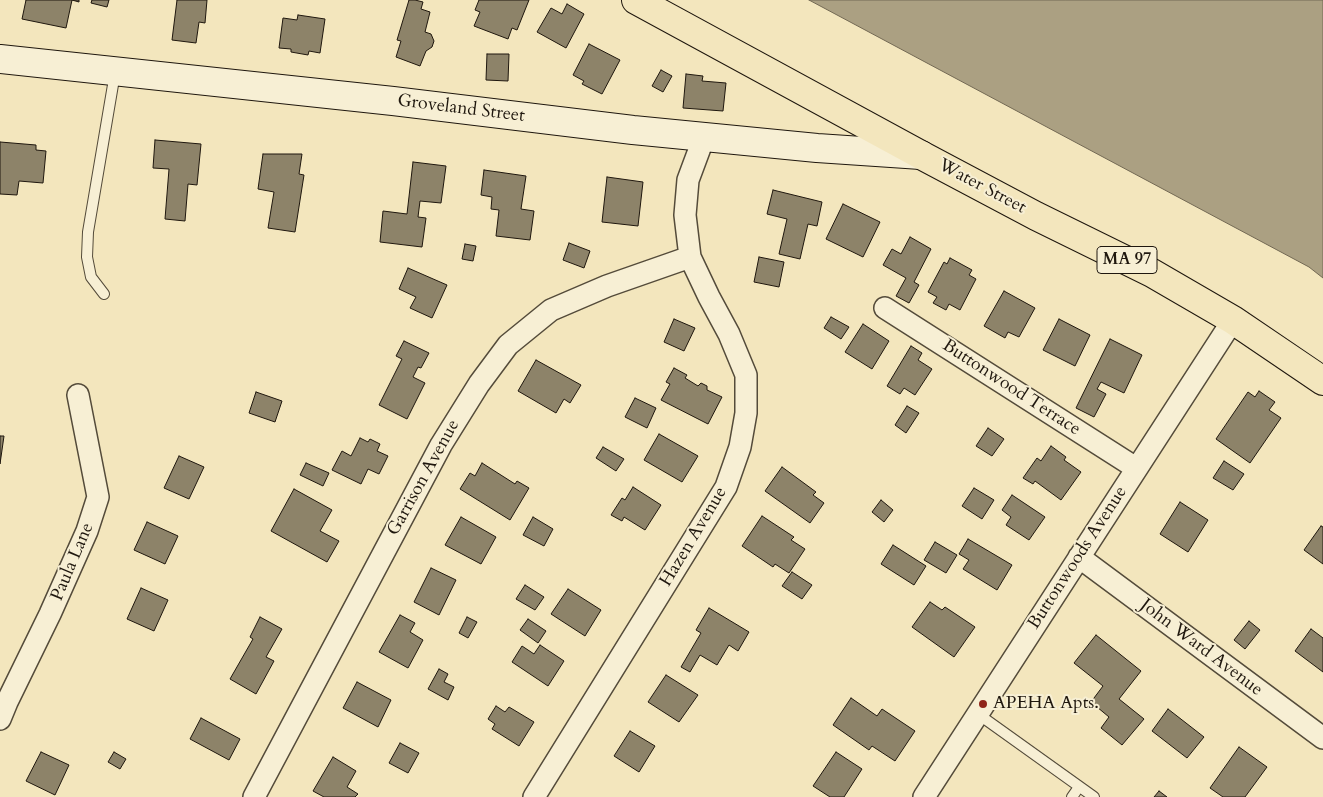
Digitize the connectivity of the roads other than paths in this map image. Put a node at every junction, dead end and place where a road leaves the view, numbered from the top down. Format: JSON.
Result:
{"nodes":[{"id":1,"x":636,"y":0,"type":"edge"},
{"id":2,"x":0,"y":59,"type":"edge"},
{"id":3,"x":115,"y":72,"type":"junction"},
{"id":4,"x":704,"y":137,"type":"junction"},
{"id":5,"x":921,"y":155,"type":"junction"},
{"id":6,"x":690,"y":257,"type":"junction"},
{"id":7,"x":104,"y":294,"type":"dead end"},
{"id":8,"x":885,"y":308,"type":"dead end"},
{"id":9,"x":1233,"y":320,"type":"junction"},
{"id":10,"x":1323,"y":382,"type":"edge"},
{"id":11,"x":78,"y":395,"type":"dead end"},
{"id":12,"x":1136,"y":468,"type":"junction"},
{"id":13,"x":1079,"y":557,"type":"junction"},
{"id":14,"x":978,"y":714,"type":"junction"},
{"id":15,"x":0,"y":719,"type":"edge"},
{"id":16,"x":1323,"y":738,"type":"edge"},
{"id":17,"x":1079,"y":787,"type":"junction"},
{"id":18,"x":254,"y":797,"type":"edge"},
{"id":19,"x":534,"y":797,"type":"edge"},
{"id":20,"x":924,"y":797,"type":"edge"},
{"id":21,"x":1072,"y":797,"type":"edge"},
{"id":22,"x":1094,"y":797,"type":"edge"}],
"edges":[{"from":1,"to":5,"type":"main road","name":"Water Street","number":"MA 97"},
{"from":2,"to":3,"type":"main road","name":"Groveland Street"},
{"from":3,"to":4,"type":"main road","name":"Groveland Street"},
{"from":3,"to":7,"type":"lane"},
{"from":4,"to":5,"type":"main road","name":"Groveland Street"},
{"from":4,"to":6,"type":"street"},
{"from":5,"to":9,"type":"main road","name":"Water Street","number":"MA 97"},
{"from":6,"to":18,"type":"street","name":"Garrison Avenue"},
{"from":6,"to":19,"type":"street","name":"Hazen Avenue"},
{"from":8,"to":12,"type":"street","name":"Buttonwood Terrace"},
{"from":9,"to":10,"type":"main road","name":"Water Street","number":"MA 97"},
{"from":9,"to":12,"type":"street","name":"Buttonwoods Avenue"},
{"from":11,"to":15,"type":"street","name":"Paula Lane"},
{"from":12,"to":13,"type":"street","name":"Buttonwoods Avenue"},
{"from":13,"to":14,"type":"street","name":"Buttonwoods Avenue"},
{"from":13,"to":16,"type":"street","name":"John Ward Avenue"},
{"from":14,"to":17,"type":"lane"},
{"from":14,"to":20,"type":"street","name":"Buttonwoods Avenue"},
{"from":17,"to":21,"type":"lane"},
{"from":17,"to":22,"type":"lane"}]}
